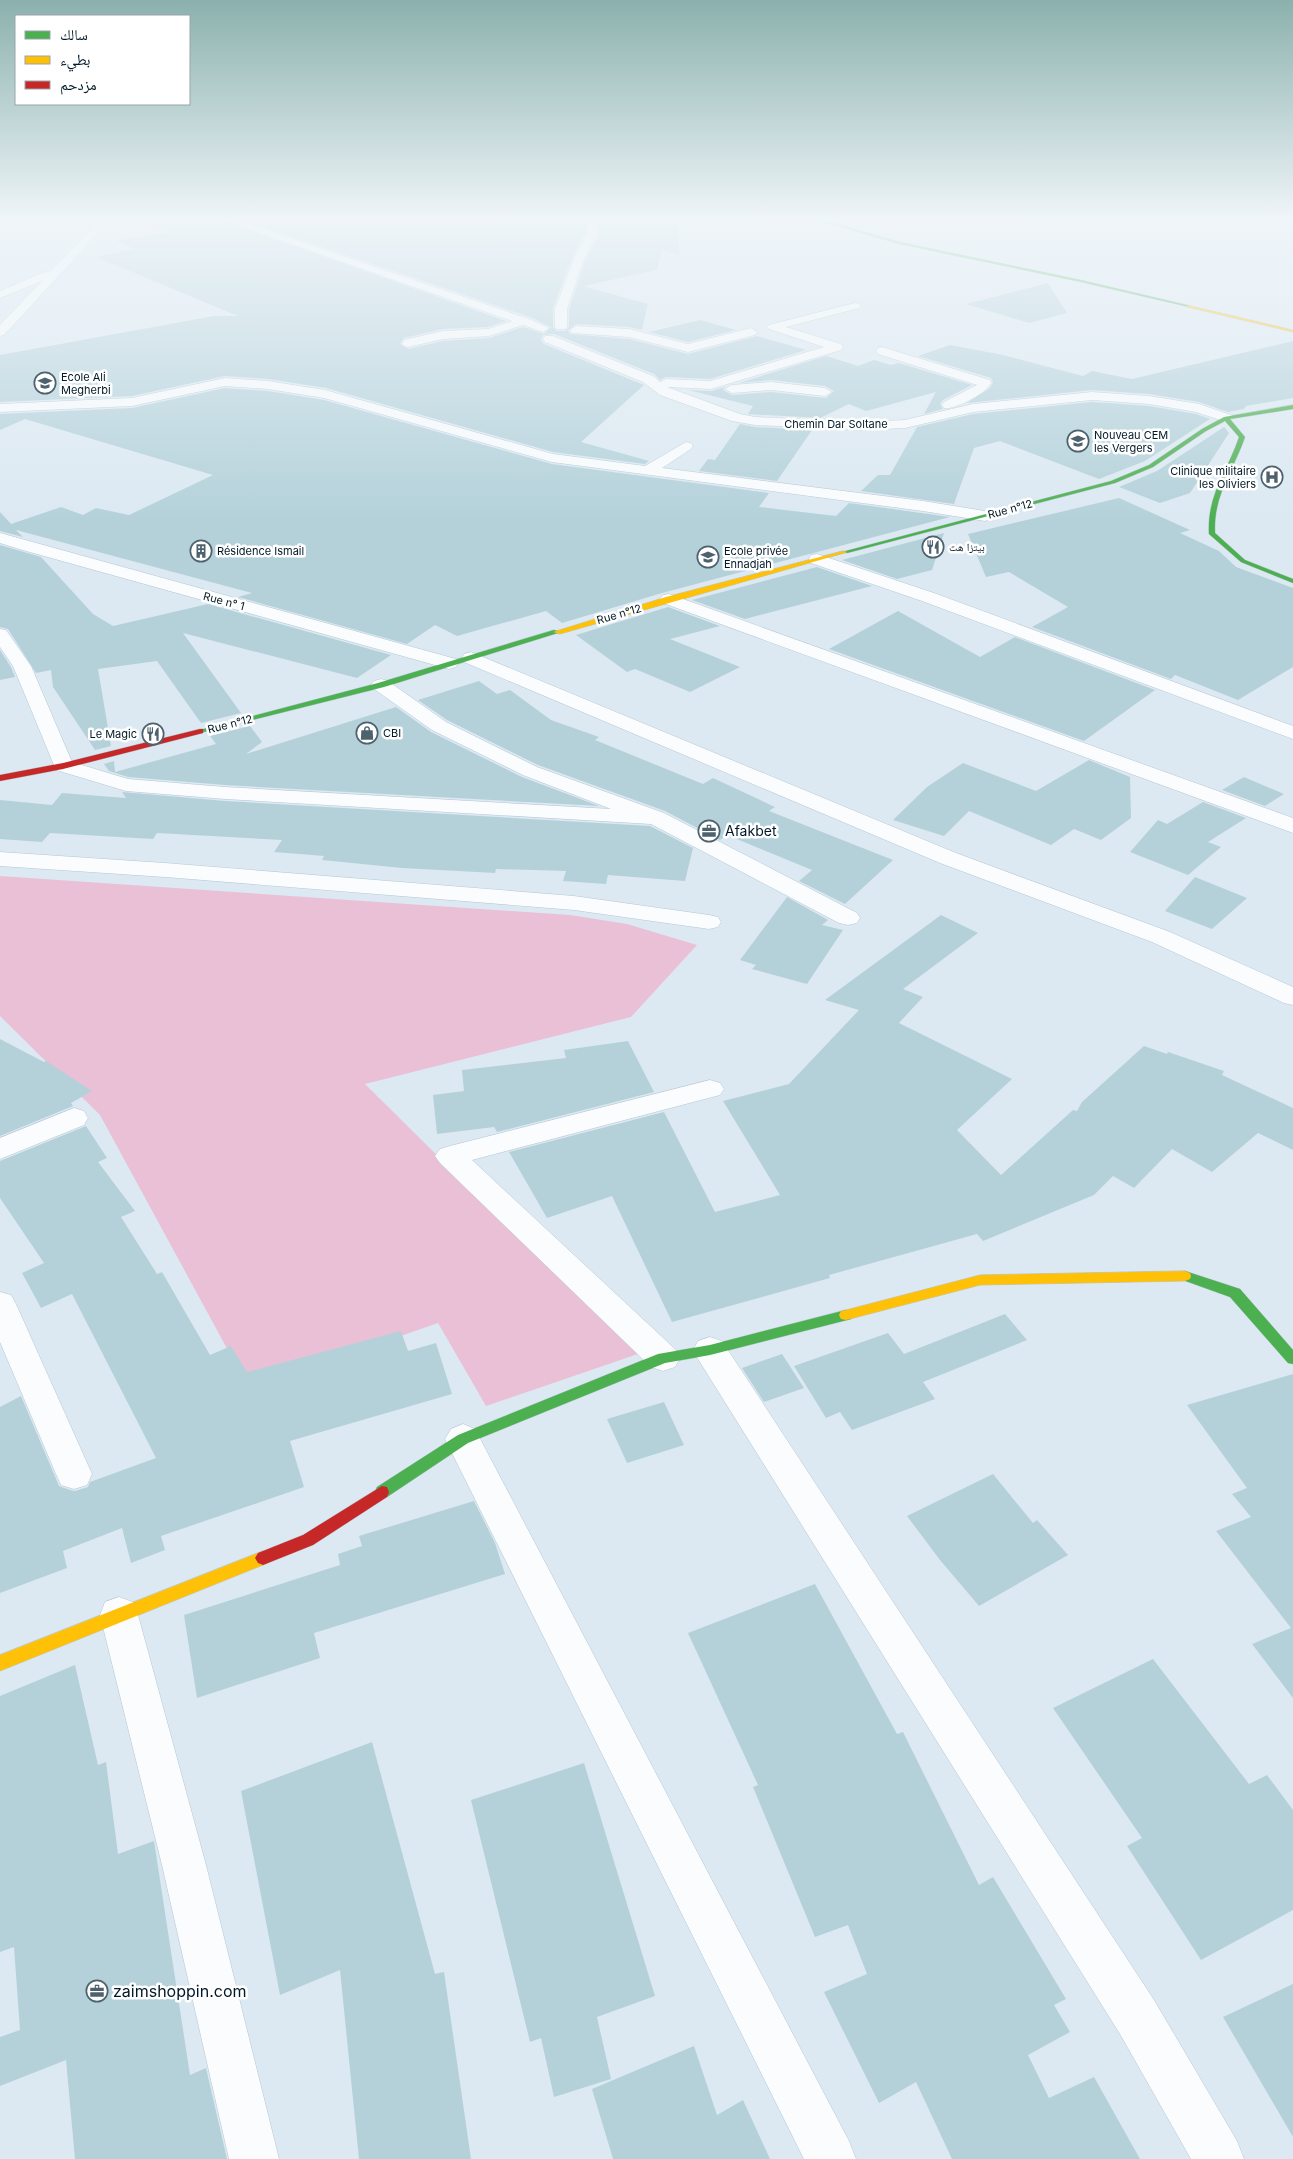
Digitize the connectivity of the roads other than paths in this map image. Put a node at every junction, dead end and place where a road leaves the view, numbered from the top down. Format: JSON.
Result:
{"nodes":[{"id":1,"x":12,"y":319,"type":"edge"},
{"id":2,"x":518,"y":319,"type":"edge"},
{"id":3,"x":561,"y":319,"type":"edge"},
{"id":4,"x":805,"y":319,"type":"edge"},
{"id":5,"x":1242,"y":319,"type":"edge"},
{"id":6,"x":525,"y":321,"type":"junction"},
{"id":7,"x":561,"y":327,"type":"junction"},
{"id":8,"x":576,"y":330,"type":"junction"},
{"id":9,"x":1293,"y":331,"type":"edge"},
{"id":10,"x":0,"y":332,"type":"edge"},
{"id":11,"x":751,"y":332,"type":"dead end"},
{"id":12,"x":546,"y":333,"type":"junction"},
{"id":13,"x":408,"y":342,"type":"dead end"},
{"id":14,"x":882,"y":351,"type":"dead end"},
{"id":15,"x":650,"y":380,"type":"junction"},
{"id":16,"x":665,"y":392,"type":"junction"},
{"id":17,"x":825,"y":392,"type":"dead end"},
{"id":18,"x":1293,"y":407,"type":"edge"},
{"id":19,"x":0,"y":408,"type":"edge"},
{"id":20,"x":946,"y":414,"type":"junction"},
{"id":21,"x":1226,"y":418,"type":"junction"},
{"id":22,"x":686,"y":446,"type":"dead end"},
{"id":23,"x":647,"y":471,"type":"junction"},
{"id":24,"x":985,"y":516,"type":"junction"},
{"id":25,"x":0,"y":538,"type":"edge"},
{"id":26,"x":818,"y":559,"type":"junction"},
{"id":27,"x":1293,"y":581,"type":"edge"},
{"id":28,"x":669,"y":599,"type":"junction"},
{"id":29,"x":0,"y":634,"type":"edge"},
{"id":30,"x":471,"y":658,"type":"junction"},
{"id":31,"x":449,"y":663,"type":"junction"},
{"id":32,"x":380,"y":685,"type":"junction"},
{"id":33,"x":1293,"y":733,"type":"edge"},
{"id":34,"x":63,"y":766,"type":"junction"},
{"id":35,"x":0,"y":778,"type":"edge"},
{"id":36,"x":656,"y":818,"type":"junction"},
{"id":37,"x":1293,"y":826,"type":"edge"},
{"id":38,"x":0,"y":859,"type":"edge"},
{"id":39,"x":848,"y":918,"type":"dead end"},
{"id":40,"x":709,"y":922,"type":"dead end"},
{"id":41,"x":1293,"y":997,"type":"edge"},
{"id":42,"x":710,"y":1089,"type":"dead end"},
{"id":43,"x":74,"y":1118,"type":"dead end"},
{"id":44,"x":0,"y":1149,"type":"edge"},
{"id":45,"x":0,"y":1304,"type":"edge"},
{"id":46,"x":710,"y":1350,"type":"junction"},
{"id":47,"x":663,"y":1358,"type":"junction"},
{"id":48,"x":1293,"y":1359,"type":"edge"},
{"id":49,"x":463,"y":1439,"type":"junction"},
{"id":50,"x":74,"y":1474,"type":"dead end"},
{"id":51,"x":119,"y":1615,"type":"junction"},
{"id":52,"x":0,"y":1663,"type":"edge"},
{"id":53,"x":254,"y":2159,"type":"edge"},
{"id":54,"x":831,"y":2159,"type":"edge"},
{"id":55,"x":1219,"y":2159,"type":"edge"}],
"edges":[{"from":1,"to":10,"type":"street"},
{"from":2,"to":6,"type":"street","name":"Chemin Dar Soltane"},
{"from":3,"to":7,"type":"street"},
{"from":4,"to":15,"type":"street"},
{"from":5,"to":9,"type":"main road"},
{"from":6,"to":12,"type":"street","name":"Chemin Dar Soltane"},
{"from":6,"to":13,"type":"street"},
{"from":7,"to":8,"type":"street"},
{"from":7,"to":12,"type":"street"},
{"from":8,"to":11,"type":"street"},
{"from":8,"to":12,"type":"street"},
{"from":12,"to":15,"type":"street","name":"Chemin Dar Soltane"},
{"from":14,"to":20,"type":"street"},
{"from":15,"to":16,"type":"street","name":"Chemin Dar Soltane"},
{"from":16,"to":17,"type":"street"},
{"from":16,"to":20,"type":"street","name":"Chemin Dar Soltane"},
{"from":18,"to":21,"type":"main road","name":"Rue n°12"},
{"from":19,"to":23,"type":"street"},
{"from":20,"to":21,"type":"street","name":"Chemin Dar Soltane"},
{"from":21,"to":24,"type":"main road","name":"Rue n°12"},
{"from":21,"to":27,"type":"main road"},
{"from":22,"to":23,"type":"street"},
{"from":23,"to":24,"type":"street"},
{"from":24,"to":26,"type":"main road","name":"Rue n°12"},
{"from":25,"to":31,"type":"street","name":"Rue n° 1"},
{"from":26,"to":28,"type":"main road","name":"Rue n°12"},
{"from":26,"to":33,"type":"street"},
{"from":28,"to":30,"type":"main road","name":"Rue n°12"},
{"from":28,"to":37,"type":"street"},
{"from":29,"to":34,"type":"street"},
{"from":30,"to":31,"type":"main road","name":"Rue n°12"},
{"from":30,"to":41,"type":"street"},
{"from":31,"to":32,"type":"main road","name":"Rue n°12"},
{"from":32,"to":34,"type":"main road","name":"Rue n°12"},
{"from":32,"to":36,"type":"street"},
{"from":34,"to":35,"type":"main road","name":"Rue n°12"},
{"from":34,"to":36,"type":"street"},
{"from":36,"to":39,"type":"street"},
{"from":38,"to":40,"type":"street"},
{"from":42,"to":47,"type":"street"},
{"from":43,"to":44,"type":"street"},
{"from":45,"to":50,"type":"street"},
{"from":46,"to":47,"type":"main road"},
{"from":46,"to":48,"type":"main road"},
{"from":46,"to":55,"type":"street"},
{"from":47,"to":49,"type":"main road"},
{"from":49,"to":51,"type":"main road"},
{"from":49,"to":54,"type":"street"},
{"from":51,"to":52,"type":"main road"},
{"from":51,"to":53,"type":"street"}]}
